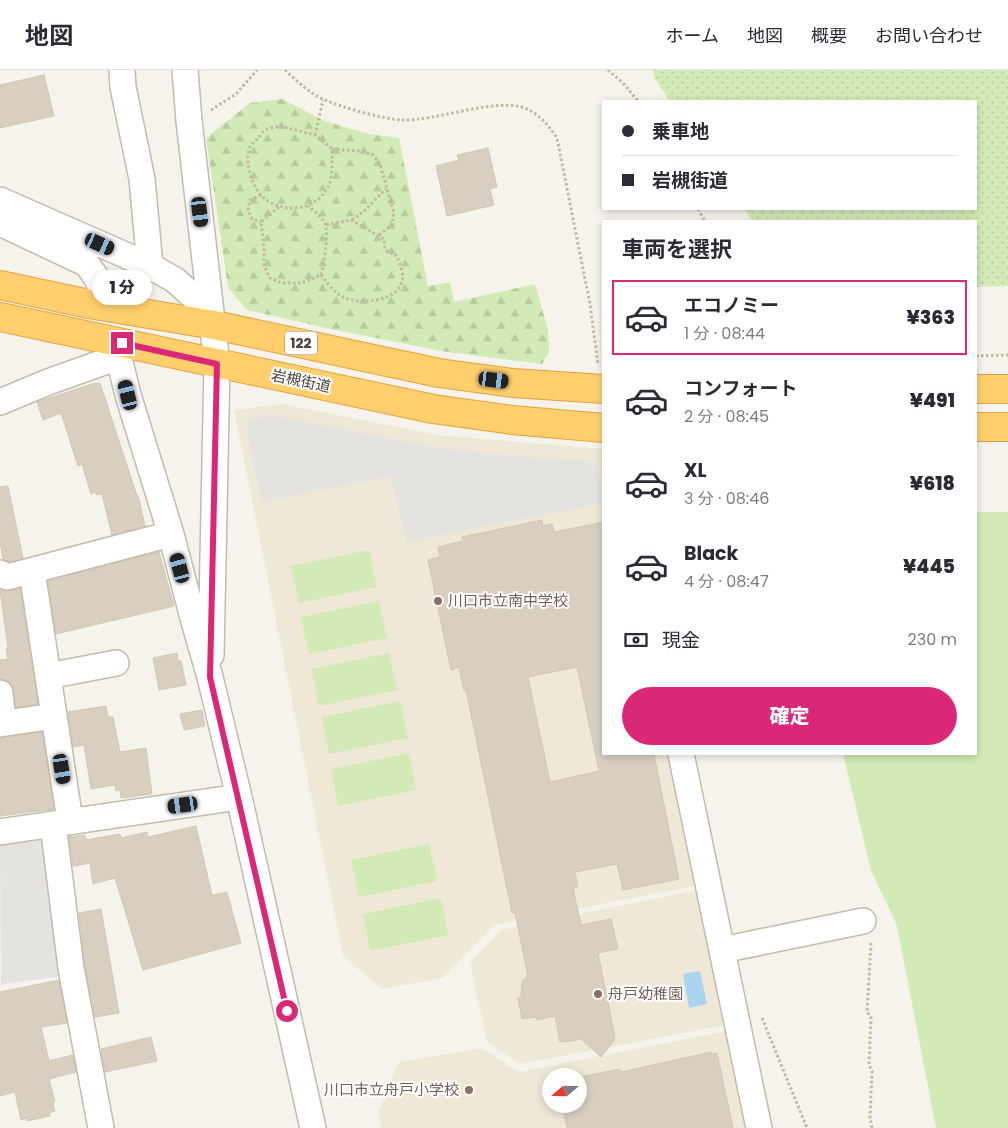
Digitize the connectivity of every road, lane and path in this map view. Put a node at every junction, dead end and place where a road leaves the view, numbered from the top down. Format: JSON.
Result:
{"nodes":[{"id":1,"x":122,"y":70,"type":"edge"},
{"id":2,"x":185,"y":70,"type":"edge"},
{"id":3,"x":257,"y":70,"type":"edge"},
{"id":4,"x":286,"y":70,"type":"edge"},
{"id":5,"x":608,"y":70,"type":"edge"},
{"id":6,"x":323,"y":100,"type":"junction"},
{"id":7,"x":637,"y":100,"type":"edge"},
{"id":8,"x":189,"y":121,"type":"junction"},
{"id":9,"x":315,"y":135,"type":"junction"},
{"id":10,"x":332,"y":149,"type":"junction"},
{"id":11,"x":386,"y":189,"type":"junction"},
{"id":12,"x":261,"y":195,"type":"junction"},
{"id":13,"x":0,"y":200,"type":"edge"},
{"id":14,"x":308,"y":206,"type":"junction"},
{"id":15,"x":279,"y":207,"type":"junction"},
{"id":16,"x":351,"y":220,"type":"junction"},
{"id":17,"x":261,"y":222,"type":"junction"},
{"id":18,"x":0,"y":223,"type":"edge"},
{"id":19,"x":326,"y":225,"type":"junction"},
{"id":20,"x":379,"y":235,"type":"junction"},
{"id":21,"x":150,"y":266,"type":"junction"},
{"id":22,"x":321,"y":275,"type":"junction"},
{"id":23,"x":0,"y":285,"type":"edge"},
{"id":24,"x":101,"y":291,"type":"dead end"},
{"id":25,"x":0,"y":317,"type":"edge"},
{"id":26,"x":214,"y":325,"type":"junction"},
{"id":27,"x":977,"y":356,"type":"edge"},
{"id":28,"x":1008,"y":356,"type":"edge"},
{"id":29,"x":217,"y":364,"type":"junction"},
{"id":30,"x":601,"y":380,"type":"edge"},
{"id":31,"x":977,"y":389,"type":"edge"},
{"id":32,"x":1008,"y":389,"type":"edge"},
{"id":33,"x":0,"y":402,"type":"edge"},
{"id":34,"x":977,"y":427,"type":"edge"},
{"id":35,"x":1008,"y":427,"type":"edge"},
{"id":36,"x":602,"y":428,"type":"edge"},
{"id":37,"x":171,"y":534,"type":"junction"},
{"id":38,"x":32,"y":570,"type":"junction"},
{"id":39,"x":0,"y":573,"type":"edge"},
{"id":40,"x":116,"y":663,"type":"dead end"},
{"id":41,"x":48,"y":676,"type":"junction"},
{"id":42,"x":210,"y":677,"type":"junction"},
{"id":43,"x":0,"y":692,"type":"edge"},
{"id":44,"x":54,"y":716,"type":"junction"},
{"id":45,"x":2,"y":724,"type":"edge"},
{"id":46,"x":681,"y":755,"type":"edge"},
{"id":47,"x":239,"y":797,"type":"junction"},
{"id":48,"x":61,"y":823,"type":"junction"},
{"id":49,"x":0,"y":832,"type":"edge"},
{"id":50,"x":867,"y":928,"type":"joint"},
{"id":51,"x":722,"y":950,"type":"junction"},
{"id":52,"x":762,"y":1018,"type":"dead end"},
{"id":53,"x":101,"y":1128,"type":"edge"},
{"id":54,"x":313,"y":1128,"type":"edge"},
{"id":55,"x":759,"y":1128,"type":"edge"},
{"id":56,"x":807,"y":1128,"type":"edge"},
{"id":57,"x":872,"y":1128,"type":"edge"}],
"edges":[{"from":1,"to":21,"type":"street"},
{"from":2,"to":8,"type":"street"},
{"from":3,"to":8,"type":"path"},
{"from":4,"to":6,"type":"path"},
{"from":5,"to":7,"type":"path"},
{"from":6,"to":9,"type":"path"},
{"from":6,"to":30,"type":"path"},
{"from":8,"to":26,"type":"street"},
{"from":9,"to":10,"type":"path"},
{"from":9,"to":12,"type":"path"},
{"from":10,"to":11,"type":"path"},
{"from":10,"to":14,"type":"path"},
{"from":11,"to":16,"type":"path"},
{"from":11,"to":20,"type":"path"},
{"from":12,"to":15,"type":"path"},
{"from":12,"to":17,"type":"path"},
{"from":13,"to":21,"type":"street"},
{"from":14,"to":15,"type":"path"},
{"from":14,"to":19,"type":"path"},
{"from":15,"to":17,"type":"path"},
{"from":16,"to":19,"type":"path"},
{"from":16,"to":20,"type":"path"},
{"from":17,"to":22,"type":"path"},
{"from":18,"to":24,"type":"street"},
{"from":19,"to":22,"type":"path"},
{"from":20,"to":22,"type":"path"},
{"from":21,"to":26,"type":"street"},
{"from":23,"to":26,"type":"highway","number":"122"},
{"from":25,"to":29,"type":"highway","name":"岩槻街道"},
{"from":26,"to":29,"type":"street"},
{"from":26,"to":30,"type":"highway","number":"122"},
{"from":27,"to":28,"type":"path"},
{"from":29,"to":36,"type":"highway","name":"岩槻街道"},
{"from":29,"to":42,"type":"street"},
{"from":31,"to":32,"type":"highway"},
{"from":33,"to":37,"type":"street"},
{"from":34,"to":35,"type":"highway"},
{"from":37,"to":38,"type":"street"},
{"from":37,"to":42,"type":"street"},
{"from":38,"to":39,"type":"street"},
{"from":38,"to":41,"type":"street"},
{"from":40,"to":41,"type":"street"},
{"from":41,"to":44,"type":"street"},
{"from":42,"to":47,"type":"street"},
{"from":43,"to":45,"type":"street"},
{"from":44,"to":45,"type":"street"},
{"from":44,"to":48,"type":"street"},
{"from":46,"to":51,"type":"street"},
{"from":47,"to":48,"type":"street"},
{"from":47,"to":54,"type":"street"},
{"from":48,"to":49,"type":"street"},
{"from":48,"to":53,"type":"street"},
{"from":50,"to":51,"type":"street"},
{"from":50,"to":57,"type":"path"},
{"from":51,"to":55,"type":"street"},
{"from":52,"to":56,"type":"path"}]}
